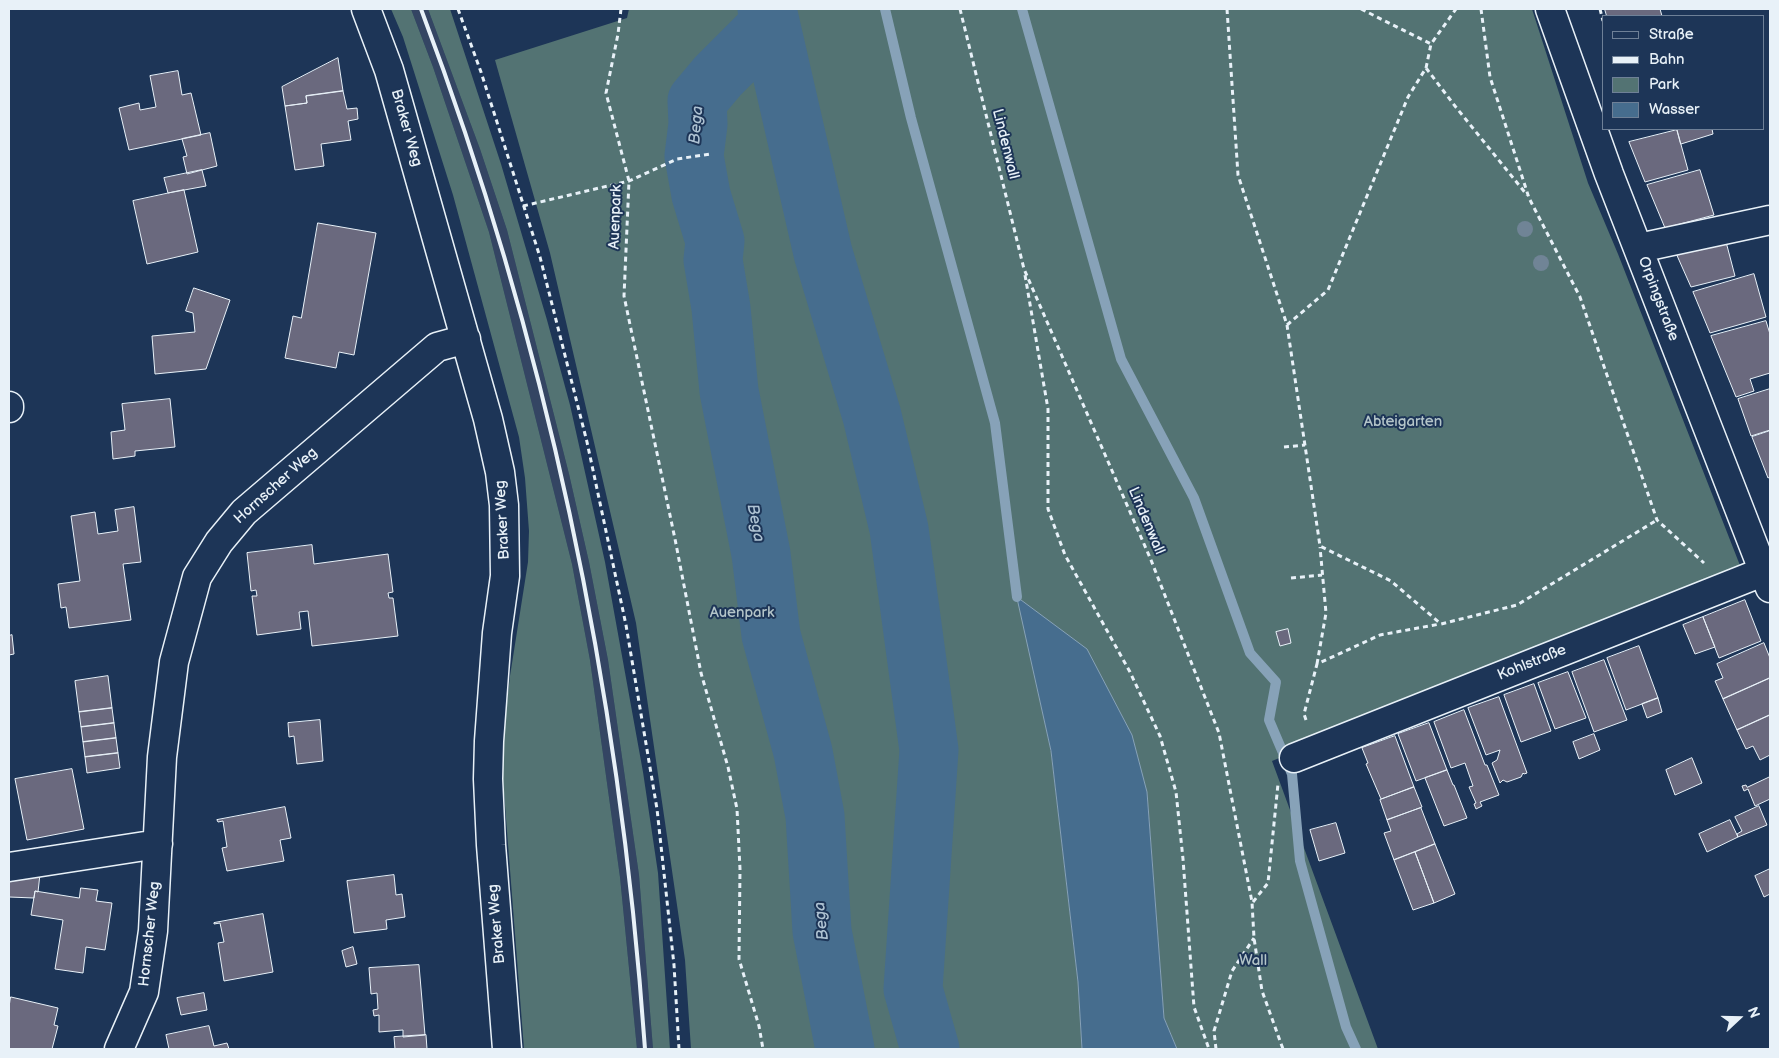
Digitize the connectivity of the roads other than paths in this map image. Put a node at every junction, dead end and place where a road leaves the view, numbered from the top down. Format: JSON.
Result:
{"nodes":[{"id":1,"x":366,"y":9,"type":"edge"},
{"id":2,"x":1550,"y":9,"type":"edge"},
{"id":3,"x":1770,"y":220,"type":"edge"},
{"id":4,"x":1639,"y":248,"type":"junction"},
{"id":5,"x":466,"y":339,"type":"junction"},
{"id":6,"x":1768,"y":576,"type":"edge"},
{"id":7,"x":1306,"y":753,"type":"road end"},
{"id":8,"x":158,"y":844,"type":"junction"},
{"id":9,"x":9,"y":867,"type":"edge"},
{"id":10,"x":119,"y":1049,"type":"edge"},
{"id":11,"x":507,"y":1049,"type":"edge"}],
"edges":[{"from":1,"to":5,"type":"street","name":"Braker Weg"},
{"from":2,"to":4,"type":"street","name":"Orpingstraße"},
{"from":3,"to":4,"type":"street"},
{"from":4,"to":6,"type":"street","name":"Orpingstraße"},
{"from":5,"to":8,"type":"street","name":"Hornscher Weg"},
{"from":5,"to":11,"type":"street","name":"Braker Weg"},
{"from":6,"to":7,"type":"street","name":"Kohlstraße"},
{"from":8,"to":9,"type":"street"},
{"from":8,"to":10,"type":"street","name":"Hornscher Weg"}]}
